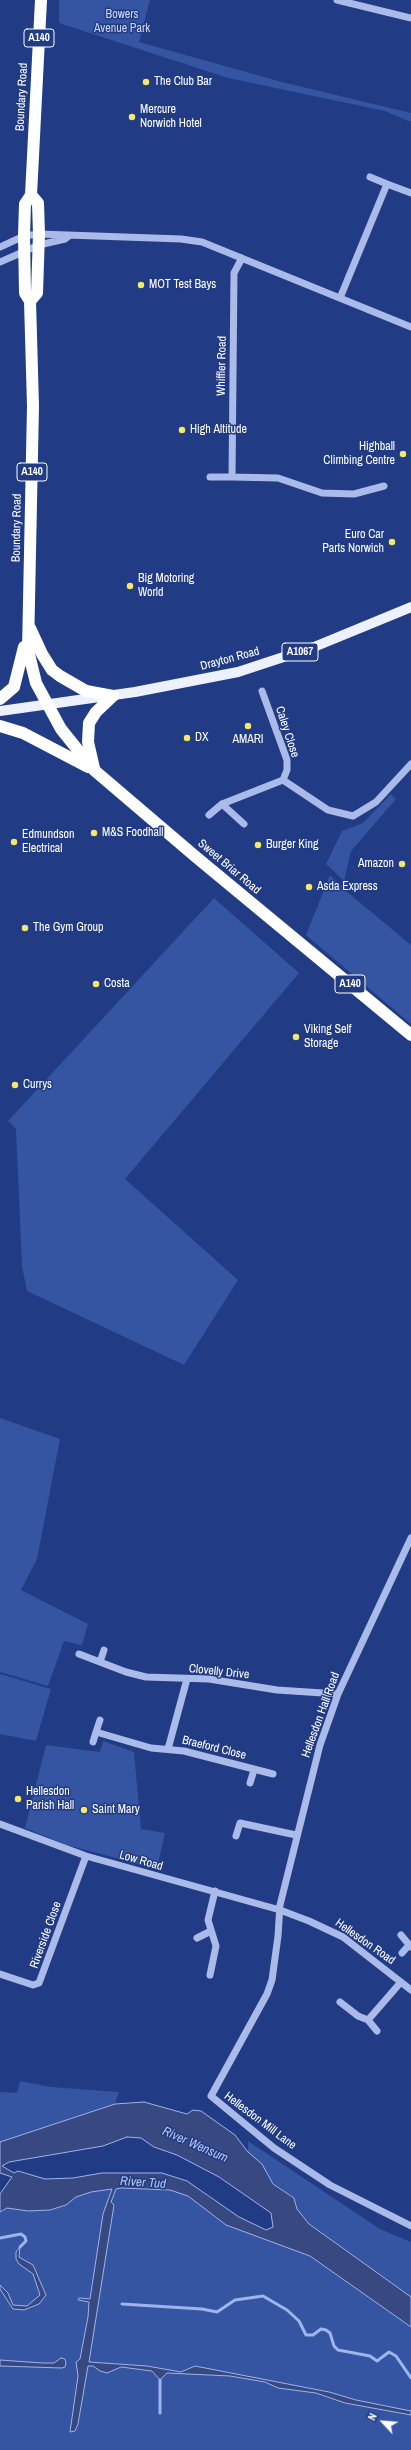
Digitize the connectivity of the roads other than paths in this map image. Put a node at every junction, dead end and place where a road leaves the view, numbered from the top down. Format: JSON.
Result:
{"nodes":[{"id":1,"x":40,"y":0,"type":"edge"},
{"id":2,"x":337,"y":0,"type":"edge"},
{"id":3,"x":372,"y":0,"type":"edge"},
{"id":4,"x":370,"y":8,"type":"junction"},
{"id":5,"x":411,"y":18,"type":"edge"},
{"id":6,"x":370,"y":177,"type":"dead end"},
{"id":7,"x":387,"y":184,"type":"junction"},
{"id":8,"x":411,"y":193,"type":"edge"},
{"id":9,"x":31,"y":195,"type":"junction"},
{"id":10,"x":24,"y":236,"type":"junction"},
{"id":11,"x":69,"y":236,"type":"junction"},
{"id":12,"x":39,"y":239,"type":"junction"},
{"id":13,"x":0,"y":247,"type":"edge"},
{"id":14,"x":25,"y":252,"type":"junction"},
{"id":15,"x":242,"y":258,"type":"junction"},
{"id":16,"x":0,"y":262,"type":"edge"},
{"id":17,"x":340,"y":298,"type":"junction"},
{"id":18,"x":30,"y":301,"type":"junction"},
{"id":19,"x":411,"y":327,"type":"edge"},
{"id":20,"x":210,"y":477,"type":"dead end"},
{"id":21,"x":232,"y":477,"type":"junction"},
{"id":22,"x":384,"y":486,"type":"dead end"},
{"id":23,"x":411,"y":607,"type":"edge"},
{"id":24,"x":28,"y":625,"type":"junction"},
{"id":25,"x":262,"y":691,"type":"dead end"},
{"id":26,"x":113,"y":696,"type":"junction"},
{"id":27,"x":0,"y":699,"type":"edge"},
{"id":28,"x":46,"y":704,"type":"junction"},
{"id":29,"x":0,"y":711,"type":"edge"},
{"id":30,"x":0,"y":726,"type":"edge"},
{"id":31,"x":411,"y":764,"type":"edge"},
{"id":32,"x":94,"y":770,"type":"junction"},
{"id":33,"x":283,"y":780,"type":"junction"},
{"id":34,"x":222,"y":804,"type":"junction"},
{"id":35,"x":209,"y":815,"type":"dead end"},
{"id":36,"x":244,"y":824,"type":"dead end"},
{"id":37,"x":411,"y":1035,"type":"edge"},
{"id":38,"x":411,"y":1538,"type":"edge"},
{"id":39,"x":104,"y":1650,"type":"dead end"},
{"id":40,"x":79,"y":1654,"type":"dead end"},
{"id":41,"x":100,"y":1662,"type":"junction"},
{"id":42,"x":187,"y":1679,"type":"junction"},
{"id":43,"x":338,"y":1694,"type":"junction"},
{"id":44,"x":100,"y":1720,"type":"dead end"},
{"id":45,"x":96,"y":1732,"type":"junction"},
{"id":46,"x":93,"y":1742,"type":"dead end"},
{"id":47,"x":168,"y":1749,"type":"junction"},
{"id":48,"x":254,"y":1770,"type":"junction"},
{"id":49,"x":273,"y":1774,"type":"dead end"},
{"id":50,"x":250,"y":1783,"type":"dead end"},
{"id":51,"x":0,"y":1824,"type":"edge"},
{"id":52,"x":296,"y":1835,"type":"junction"},
{"id":53,"x":236,"y":1836,"type":"dead end"},
{"id":54,"x":86,"y":1856,"type":"junction"},
{"id":55,"x":215,"y":1891,"type":"junction"},
{"id":56,"x":280,"y":1910,"type":"junction"},
{"id":57,"x":211,"y":1931,"type":"junction"},
{"id":58,"x":402,"y":1936,"type":"dead end"},
{"id":59,"x":197,"y":1938,"type":"dead end"},
{"id":60,"x":410,"y":1946,"type":"edge"},
{"id":61,"x":402,"y":1953,"type":"dead end"},
{"id":62,"x":0,"y":1974,"type":"edge"},
{"id":63,"x":210,"y":1975,"type":"dead end"},
{"id":64,"x":400,"y":1982,"type":"junction"},
{"id":65,"x":411,"y":1990,"type":"edge"},
{"id":66,"x":340,"y":2002,"type":"dead end"},
{"id":67,"x":368,"y":2020,"type":"junction"},
{"id":68,"x":377,"y":2031,"type":"dead end"},
{"id":69,"x":411,"y":2226,"type":"edge"}],
"edges":[{"from":1,"to":9,"type":"highway","name":"Boundary Road","number":"A140"},
{"from":2,"to":4,"type":"street"},
{"from":3,"to":4,"type":"street"},
{"from":4,"to":5,"type":"street"},
{"from":6,"to":7,"type":"street"},
{"from":7,"to":8,"type":"street"},
{"from":7,"to":17,"type":"street"},
{"from":9,"to":10,"type":"highway","name":"Boundary Road","number":"A140"},
{"from":9,"to":12,"type":"highway","name":"Boundary Road","number":"A140"},
{"from":10,"to":12,"type":"street"},
{"from":10,"to":13,"type":"street"},
{"from":10,"to":14,"type":"highway","name":"Boundary Road","number":"A140"},
{"from":11,"to":12,"type":"street"},
{"from":11,"to":12,"type":"street"},
{"from":11,"to":15,"type":"street"},
{"from":12,"to":14,"type":"street"},
{"from":12,"to":18,"type":"highway","name":"Boundary Road","number":"A140"},
{"from":14,"to":16,"type":"street"},
{"from":14,"to":18,"type":"highway","name":"Boundary Road","number":"A140"},
{"from":15,"to":17,"type":"street"},
{"from":15,"to":21,"type":"street","name":"Whiffler Road"},
{"from":17,"to":19,"type":"street"},
{"from":18,"to":24,"type":"highway","name":"Boundary Road","number":"A140"},
{"from":20,"to":21,"type":"street"},
{"from":21,"to":22,"type":"street"},
{"from":23,"to":26,"type":"main road","name":"Drayton Road","number":"A1067"},
{"from":24,"to":26,"type":"highway","number":"A140"},
{"from":24,"to":27,"type":"highway"},
{"from":24,"to":28,"type":"highway","name":"Boundary Road","number":"A140"},
{"from":25,"to":33,"type":"street","name":"Caley Close"},
{"from":26,"to":28,"type":"main road","name":"Drayton Road","number":"A1067"},
{"from":26,"to":32,"type":"highway"},
{"from":28,"to":29,"type":"main road","number":"A1067"},
{"from":28,"to":32,"type":"highway","name":"Sweet Briar Road","number":"A140"},
{"from":30,"to":32,"type":"highway","number":"A140"},
{"from":31,"to":33,"type":"street"},
{"from":32,"to":37,"type":"highway","name":"Sweet Briar Road","number":"A140"},
{"from":33,"to":34,"type":"street"},
{"from":34,"to":35,"type":"street"},
{"from":34,"to":36,"type":"street"},
{"from":38,"to":43,"type":"street","name":"Hellesdon Hall Road"},
{"from":39,"to":41,"type":"street"},
{"from":40,"to":41,"type":"street","name":"Clovelly Drive"},
{"from":41,"to":42,"type":"street","name":"Clovelly Drive"},
{"from":42,"to":43,"type":"street","name":"Clovelly Drive"},
{"from":42,"to":47,"type":"street","name":"Braeford Close"},
{"from":43,"to":52,"type":"street","name":"Hellesdon Hall Road"},
{"from":44,"to":45,"type":"street"},
{"from":45,"to":46,"type":"street"},
{"from":45,"to":47,"type":"street","name":"Braeford Close"},
{"from":47,"to":48,"type":"street","name":"Braeford Close"},
{"from":48,"to":49,"type":"street","name":"Braeford Close"},
{"from":48,"to":50,"type":"street","name":"Braeford Close"},
{"from":51,"to":54,"type":"street","name":"Low Road"},
{"from":52,"to":53,"type":"street"},
{"from":52,"to":56,"type":"street","name":"Hellesdon Hall Road"},
{"from":54,"to":55,"type":"street","name":"Low Road"},
{"from":54,"to":62,"type":"street","name":"Riverside Close"},
{"from":55,"to":56,"type":"street","name":"Low Road"},
{"from":55,"to":57,"type":"street"},
{"from":56,"to":64,"type":"street","name":"Hellesdon Road"},
{"from":56,"to":69,"type":"street","name":"Hellesdon Mill Lane"},
{"from":57,"to":59,"type":"street"},
{"from":57,"to":63,"type":"street"},
{"from":58,"to":60,"type":"street"},
{"from":60,"to":61,"type":"street"},
{"from":64,"to":65,"type":"street","name":"Hellesdon Road"},
{"from":64,"to":67,"type":"street"},
{"from":66,"to":67,"type":"street"},
{"from":67,"to":68,"type":"street"}]}
